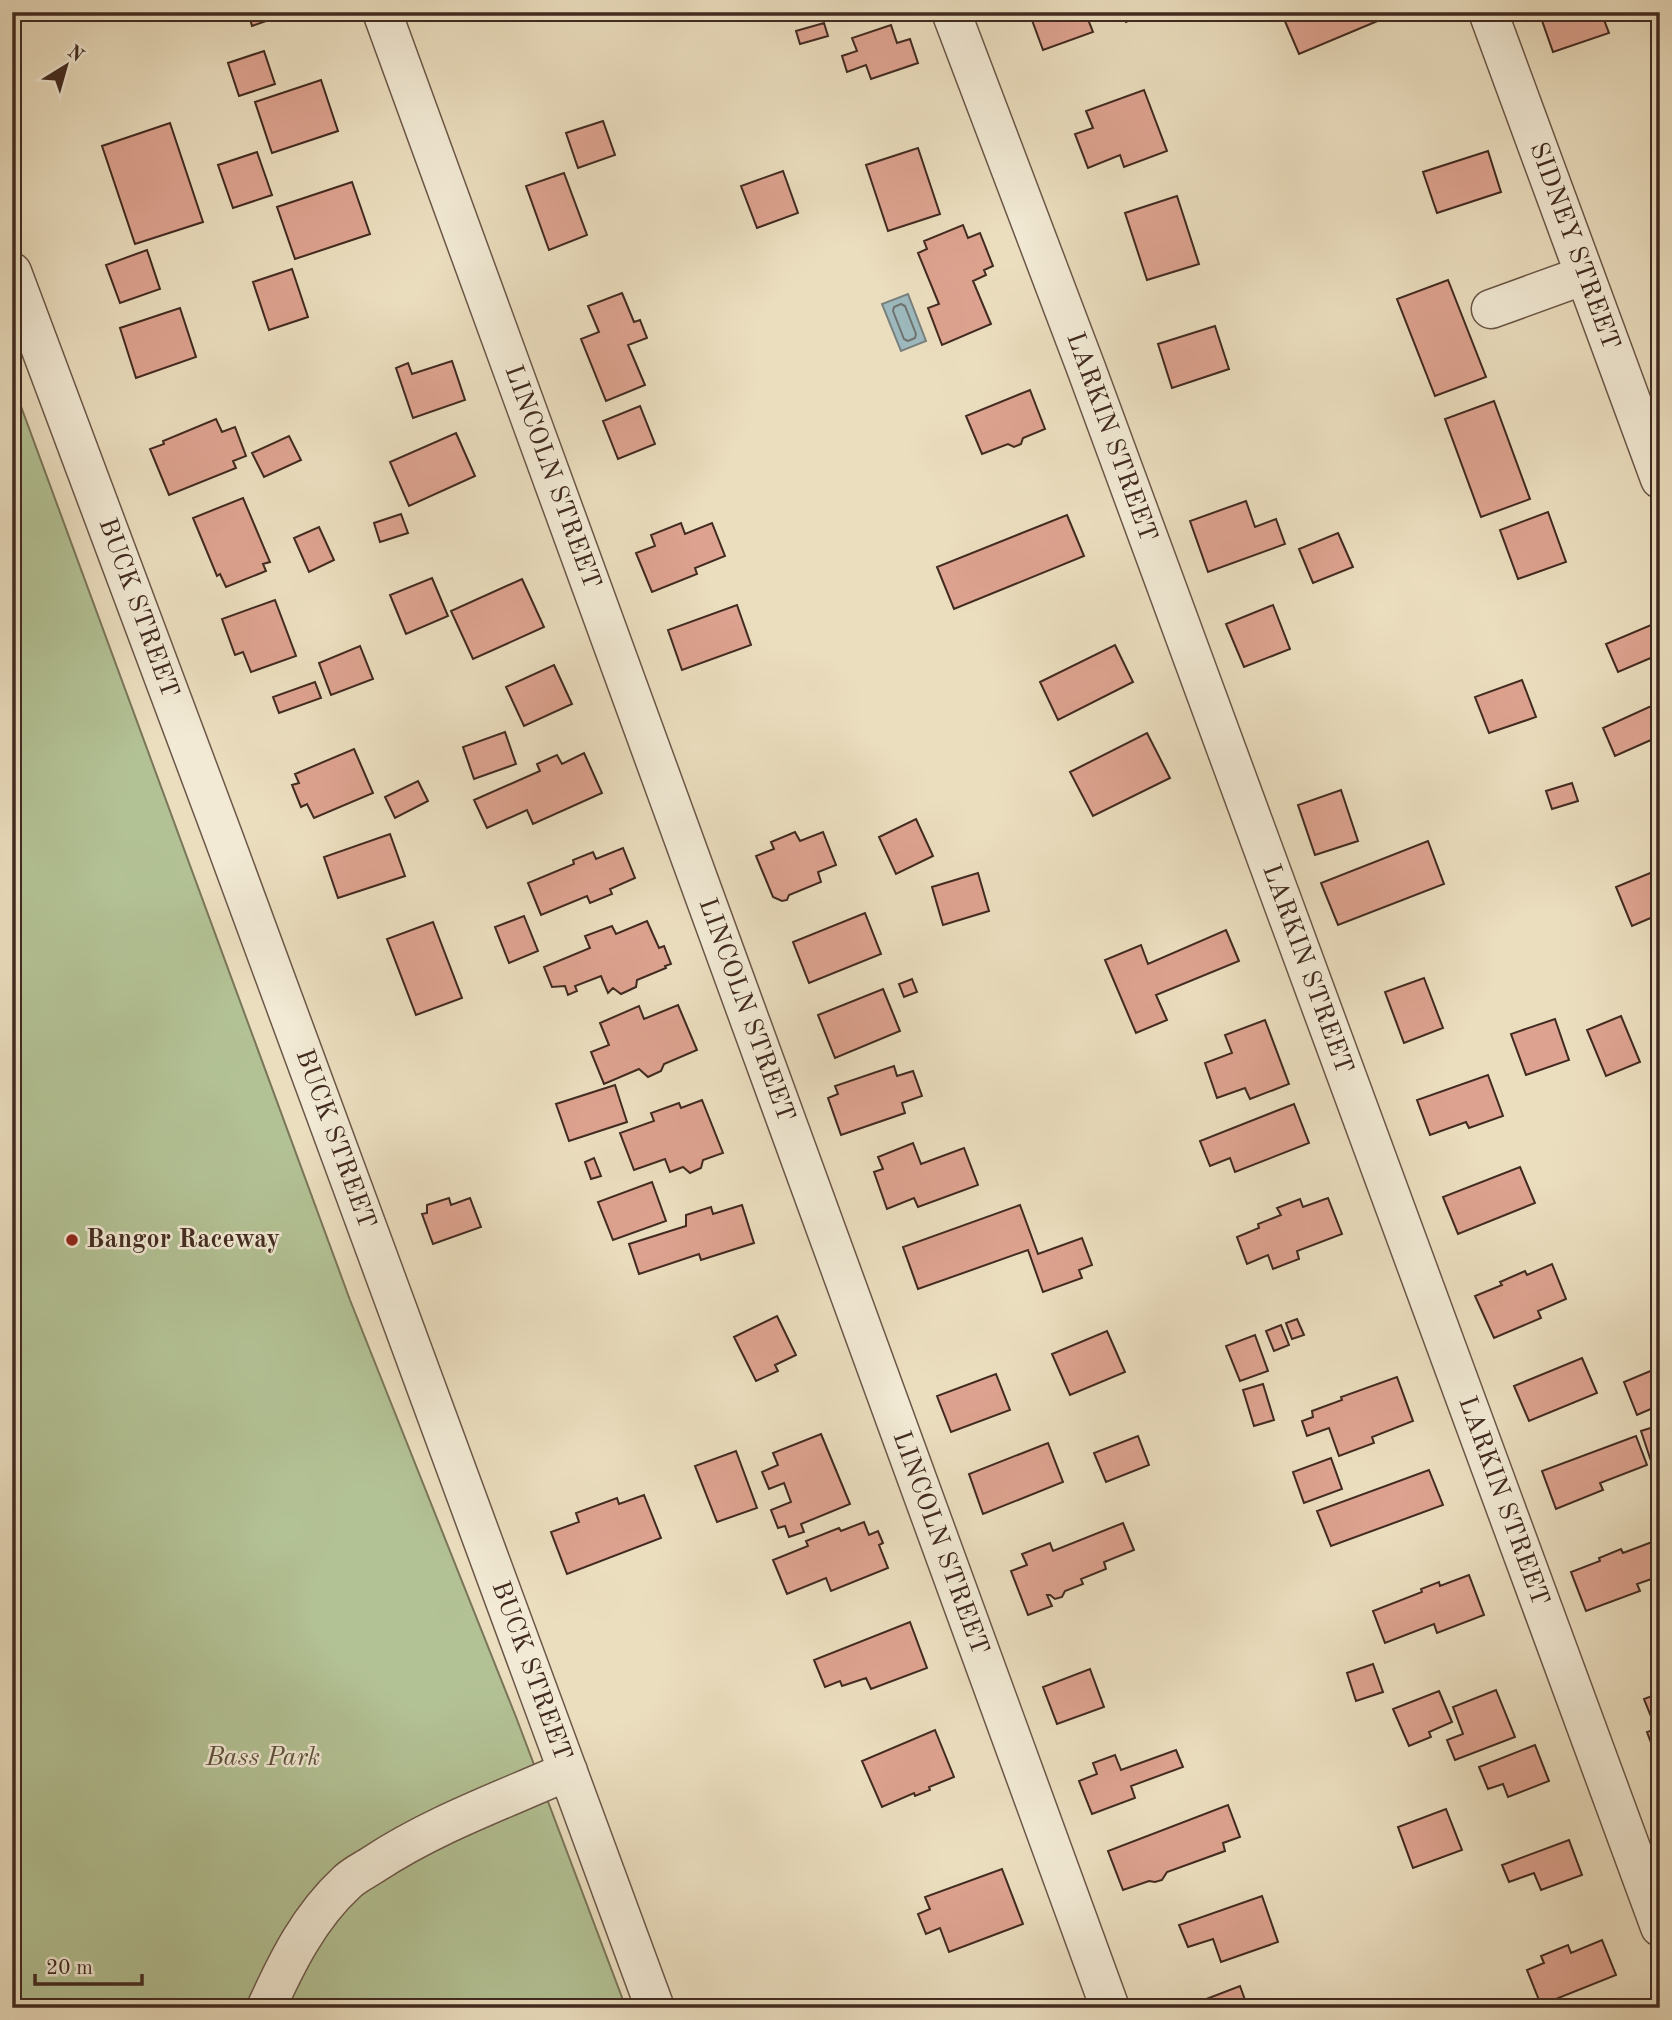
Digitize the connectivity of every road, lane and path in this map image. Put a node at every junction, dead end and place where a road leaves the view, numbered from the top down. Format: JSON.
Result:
{"nodes":[{"id":1,"x":382,"y":12,"type":"edge"},
{"id":2,"x":951,"y":12,"type":"edge"},
{"id":3,"x":1488,"y":12,"type":"edge"},
{"id":4,"x":12,"y":272,"type":"edge"},
{"id":5,"x":1585,"y":275,"type":"junction"},
{"id":6,"x":1491,"y":309,"type":"dead end"},
{"id":7,"x":1660,"y":479,"type":"edge"},
{"id":8,"x":568,"y":1772,"type":"junction"},
{"id":9,"x":1660,"y":1927,"type":"edge"},
{"id":10,"x":266,"y":2008,"type":"edge"},
{"id":11,"x":655,"y":2008,"type":"edge"},
{"id":12,"x":1110,"y":2008,"type":"edge"}],
"edges":[{"from":1,"to":12,"type":"street","name":"LINCOLN STREET"},
{"from":2,"to":9,"type":"street","name":"LARKIN STREET"},
{"from":3,"to":5,"type":"street","name":"SIDNEY STREET"},
{"from":4,"to":8,"type":"street","name":"BUCK STREET"},
{"from":5,"to":6,"type":"street"},
{"from":5,"to":7,"type":"street","name":"SIDNEY STREET"},
{"from":8,"to":10,"type":"street"},
{"from":8,"to":11,"type":"street","name":"BUCK STREET"}]}
